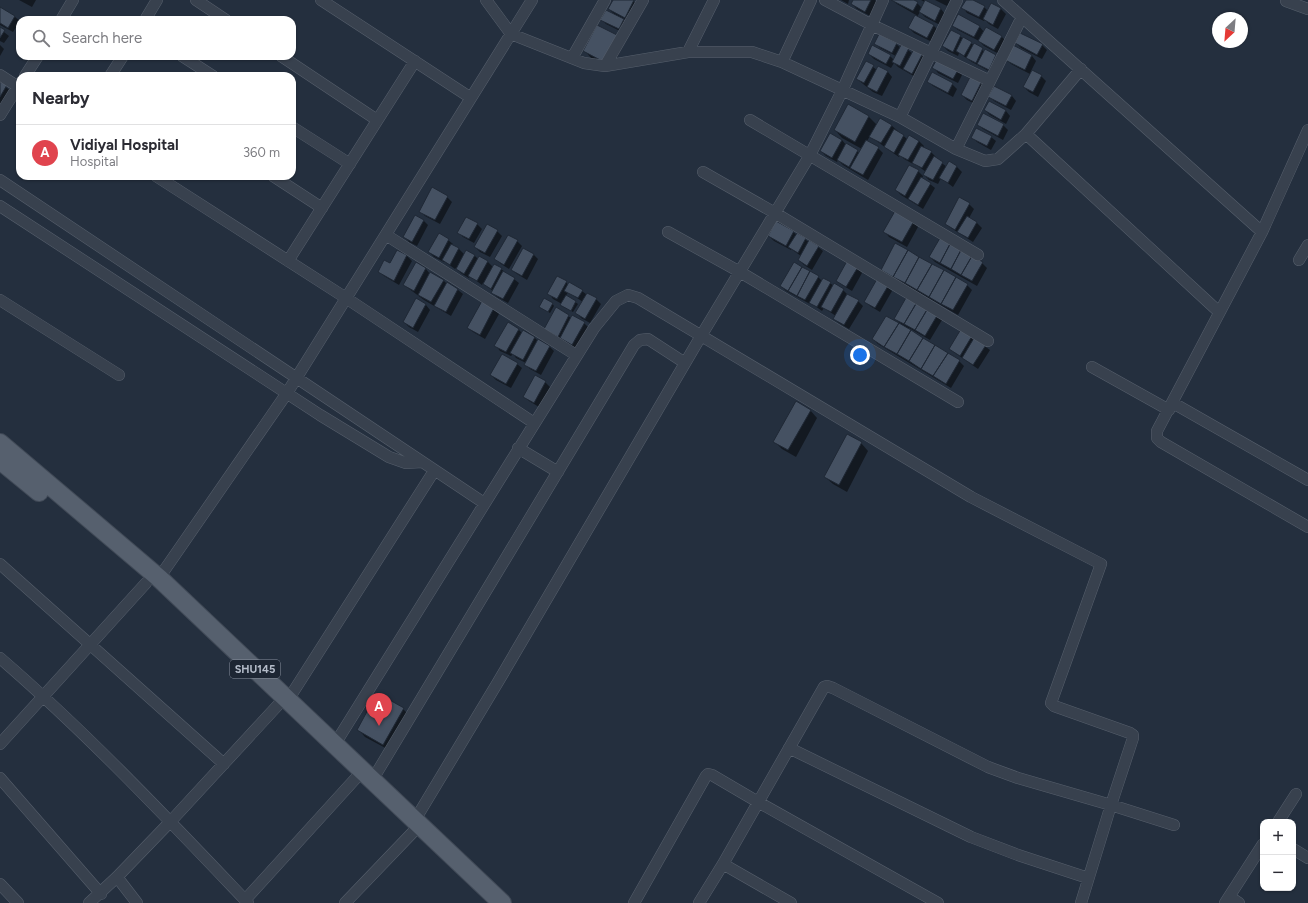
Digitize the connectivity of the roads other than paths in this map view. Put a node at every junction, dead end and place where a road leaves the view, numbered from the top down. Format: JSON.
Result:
{"nodes":[{"id":1,"x":73,"y":0,"type":"edge"},
{"id":2,"x":158,"y":0,"type":"edge"},
{"id":3,"x":196,"y":0,"type":"edge"},
{"id":4,"x":321,"y":0,"type":"edge"},
{"id":5,"x":486,"y":0,"type":"edge"},
{"id":6,"x":532,"y":0,"type":"edge"},
{"id":7,"x":605,"y":0,"type":"edge"},
{"id":8,"x":643,"y":0,"type":"edge"},
{"id":9,"x":714,"y":0,"type":"edge"},
{"id":10,"x":811,"y":0,"type":"edge"},
{"id":11,"x":825,"y":0,"type":"edge"},
{"id":12,"x":883,"y":0,"type":"edge"},
{"id":13,"x":957,"y":0,"type":"edge"},
{"id":14,"x":1003,"y":0,"type":"edge"},
{"id":15,"x":1286,"y":1,"type":"dead end"},
{"id":16,"x":1308,"y":9,"type":"edge"},
{"id":17,"x":63,"y":16,"type":"edge"},
{"id":18,"x":148,"y":16,"type":"edge"},
{"id":19,"x":220,"y":16,"type":"edge"},
{"id":20,"x":1022,"y":16,"type":"junction"},
{"id":21,"x":872,"y":25,"type":"junction"},
{"id":22,"x":511,"y":34,"type":"junction"},
{"id":23,"x":688,"y":52,"type":"junction"},
{"id":24,"x":931,"y":53,"type":"junction"},
{"id":25,"x":572,"y":58,"type":"junction"},
{"id":26,"x":35,"y":60,"type":"edge"},
{"id":27,"x":121,"y":60,"type":"edge"},
{"id":28,"x":188,"y":60,"type":"edge"},
{"id":29,"x":287,"y":60,"type":"edge"},
{"id":30,"x":415,"y":61,"type":"junction"},
{"id":31,"x":782,"y":62,"type":"junction"},
{"id":32,"x":605,"y":66,"type":"junction"},
{"id":33,"x":1082,"y":69,"type":"junction"},
{"id":34,"x":28,"y":72,"type":"edge"},
{"id":35,"x":116,"y":72,"type":"edge"},
{"id":36,"x":207,"y":72,"type":"edge"},
{"id":37,"x":0,"y":75,"type":"edge"},
{"id":38,"x":990,"y":81,"type":"junction"},
{"id":39,"x":16,"y":84,"type":"edge"},
{"id":40,"x":16,"y":90,"type":"edge"},
{"id":41,"x":842,"y":91,"type":"junction"},
{"id":42,"x":471,"y":98,"type":"junction"},
{"id":43,"x":0,"y":114,"type":"edge"},
{"id":44,"x":900,"y":116,"type":"junction"},
{"id":45,"x":377,"y":120,"type":"junction"},
{"id":46,"x":750,"y":120,"type":"dead end"},
{"id":47,"x":296,"y":130,"type":"edge"},
{"id":48,"x":1308,"y":130,"type":"edge"},
{"id":49,"x":1026,"y":134,"type":"junction"},
{"id":50,"x":956,"y":149,"type":"junction"},
{"id":51,"x":810,"y":155,"type":"junction"},
{"id":52,"x":350,"y":164,"type":"junction"},
{"id":53,"x":703,"y":172,"type":"dead end"},
{"id":54,"x":0,"y":180,"type":"edge"},
{"id":55,"x":162,"y":180,"type":"edge"},
{"id":56,"x":278,"y":180,"type":"edge"},
{"id":57,"x":0,"y":206,"type":"edge"},
{"id":58,"x":322,"y":208,"type":"junction"},
{"id":59,"x":775,"y":213,"type":"junction"},
{"id":60,"x":668,"y":232,"type":"dead end"},
{"id":61,"x":1262,"y":232,"type":"junction"},
{"id":62,"x":386,"y":234,"type":"junction"},
{"id":63,"x":1308,"y":245,"type":"edge"},
{"id":64,"x":978,"y":254,"type":"dead end"},
{"id":65,"x":1299,"y":260,"type":"dead end"},
{"id":66,"x":288,"y":261,"type":"junction"},
{"id":67,"x":740,"y":272,"type":"junction"},
{"id":68,"x":346,"y":298,"type":"junction"},
{"id":69,"x":0,"y":300,"type":"edge"},
{"id":70,"x":1219,"y":312,"type":"junction"},
{"id":71,"x":701,"y":336,"type":"junction"},
{"id":72,"x":988,"y":341,"type":"dead end"},
{"id":73,"x":576,"y":355,"type":"junction"},
{"id":74,"x":685,"y":363,"type":"junction"},
{"id":75,"x":1092,"y":367,"type":"dead end"},
{"id":76,"x":119,"y":375,"type":"dead end"},
{"id":77,"x":296,"y":378,"type":"junction"},
{"id":78,"x":287,"y":393,"type":"junction"},
{"id":79,"x":958,"y":402,"type":"dead end"},
{"id":80,"x":1171,"y":406,"type":"junction"},
{"id":81,"x":534,"y":423,"type":"junction"},
{"id":82,"x":0,"y":443,"type":"edge"},
{"id":83,"x":518,"y":448,"type":"junction"},
{"id":84,"x":0,"y":460,"type":"edge"},
{"id":85,"x":422,"y":462,"type":"junction"},
{"id":86,"x":434,"y":471,"type":"junction"},
{"id":87,"x":558,"y":472,"type":"junction"},
{"id":88,"x":1308,"y":480,"type":"edge"},
{"id":89,"x":484,"y":503,"type":"junction"},
{"id":90,"x":1308,"y":527,"type":"edge"},
{"id":91,"x":0,"y":564,"type":"edge"},
{"id":92,"x":152,"y":581,"type":"junction"},
{"id":93,"x":90,"y":645,"type":"junction"},
{"id":94,"x":0,"y":658,"type":"edge"},
{"id":95,"x":44,"y":696,"type":"junction"},
{"id":96,"x":283,"y":702,"type":"junction"},
{"id":97,"x":0,"y":744,"type":"edge"},
{"id":98,"x":335,"y":744,"type":"junction"},
{"id":99,"x":789,"y":748,"type":"junction"},
{"id":100,"x":224,"y":764,"type":"junction"},
{"id":101,"x":0,"y":778,"type":"edge"},
{"id":102,"x":364,"y":778,"type":"junction"},
{"id":103,"x":1296,"y":794,"type":"dead end"},
{"id":104,"x":758,"y":802,"type":"junction"},
{"id":105,"x":1111,"y":804,"type":"junction"},
{"id":106,"x":1280,"y":819,"type":"edge"},
{"id":107,"x":171,"y":821,"type":"junction"},
{"id":108,"x":1174,"y":825,"type":"dead end"},
{"id":109,"x":415,"y":826,"type":"junction"},
{"id":110,"x":1260,"y":849,"type":"edge"},
{"id":111,"x":1296,"y":851,"type":"edge"},
{"id":112,"x":1308,"y":857,"type":"edge"},
{"id":113,"x":723,"y":864,"type":"junction"},
{"id":114,"x":117,"y":877,"type":"junction"},
{"id":115,"x":1088,"y":878,"type":"junction"},
{"id":116,"x":0,"y":884,"type":"edge"},
{"id":117,"x":100,"y":894,"type":"junction"},
{"id":118,"x":1227,"y":900,"type":"edge"},
{"id":119,"x":246,"y":902,"type":"edge"},
{"id":120,"x":18,"y":903,"type":"edge"},
{"id":121,"x":89,"y":903,"type":"edge"},
{"id":122,"x":137,"y":903,"type":"edge"},
{"id":123,"x":345,"y":903,"type":"edge"},
{"id":124,"x":486,"y":903,"type":"edge"},
{"id":125,"x":502,"y":903,"type":"edge"},
{"id":126,"x":634,"y":903,"type":"edge"},
{"id":127,"x":699,"y":903,"type":"edge"},
{"id":128,"x":791,"y":903,"type":"edge"},
{"id":129,"x":938,"y":903,"type":"edge"},
{"id":130,"x":1081,"y":903,"type":"edge"},
{"id":131,"x":1239,"y":903,"type":"edge"}],
"edges":[{"from":1,"to":17,"type":"street"},
{"from":2,"to":18,"type":"street"},
{"from":3,"to":19,"type":"street"},
{"from":4,"to":30,"type":"street"},
{"from":5,"to":22,"type":"street"},
{"from":6,"to":22,"type":"street"},
{"from":7,"to":25,"type":"street"},
{"from":8,"to":32,"type":"street"},
{"from":9,"to":23,"type":"street"},
{"from":10,"to":31,"type":"street"},
{"from":11,"to":21,"type":"street"},
{"from":12,"to":21,"type":"street"},
{"from":13,"to":24,"type":"street"},
{"from":14,"to":20,"type":"street"},
{"from":15,"to":16,"type":"street"},
{"from":20,"to":33,"type":"street"},
{"from":20,"to":38,"type":"street"},
{"from":21,"to":24,"type":"street"},
{"from":21,"to":41,"type":"street"},
{"from":22,"to":25,"type":"street"},
{"from":22,"to":42,"type":"street"},
{"from":23,"to":31,"type":"street"},
{"from":23,"to":32,"type":"street"},
{"from":24,"to":38,"type":"street"},
{"from":24,"to":44,"type":"street"},
{"from":25,"to":32,"type":"street"},
{"from":26,"to":34,"type":"street"},
{"from":27,"to":35,"type":"street"},
{"from":28,"to":36,"type":"street"},
{"from":29,"to":45,"type":"street"},
{"from":30,"to":42,"type":"street"},
{"from":30,"to":45,"type":"street"},
{"from":31,"to":41,"type":"street"},
{"from":33,"to":49,"type":"street"},
{"from":33,"to":61,"type":"street"},
{"from":37,"to":39,"type":"street"},
{"from":38,"to":50,"type":"street"},
{"from":40,"to":43,"type":"street"},
{"from":41,"to":44,"type":"street"},
{"from":41,"to":51,"type":"street"},
{"from":42,"to":62,"type":"street"},
{"from":44,"to":50,"type":"street"},
{"from":45,"to":52,"type":"street"},
{"from":46,"to":51,"type":"street"},
{"from":47,"to":52,"type":"street"},
{"from":48,"to":61,"type":"street"},
{"from":49,"to":50,"type":"street"},
{"from":49,"to":70,"type":"street"},
{"from":51,"to":59,"type":"street"},
{"from":51,"to":64,"type":"street"},
{"from":52,"to":58,"type":"street"},
{"from":53,"to":59,"type":"street"},
{"from":54,"to":77,"type":"street"},
{"from":55,"to":66,"type":"street"},
{"from":56,"to":58,"type":"street"},
{"from":57,"to":78,"type":"street"},
{"from":58,"to":66,"type":"street"},
{"from":59,"to":67,"type":"street"},
{"from":59,"to":72,"type":"street"},
{"from":60,"to":67,"type":"street"},
{"from":61,"to":70,"type":"street"},
{"from":62,"to":68,"type":"street"},
{"from":62,"to":73,"type":"street"},
{"from":63,"to":65,"type":"street"},
{"from":66,"to":68,"type":"street"},
{"from":67,"to":71,"type":"street"},
{"from":67,"to":79,"type":"street"},
{"from":68,"to":77,"type":"street"},
{"from":68,"to":81,"type":"street"},
{"from":69,"to":76,"type":"street"},
{"from":70,"to":80,"type":"street"},
{"from":71,"to":73,"type":"street"},
{"from":71,"to":74,"type":"street"},
{"from":71,"to":105,"type":"street"},
{"from":73,"to":81,"type":"street"},
{"from":74,"to":87,"type":"street"},
{"from":74,"to":109,"type":"street"},
{"from":75,"to":80,"type":"street"},
{"from":77,"to":78,"type":"street"},
{"from":77,"to":85,"type":"street"},
{"from":78,"to":85,"type":"street"},
{"from":78,"to":92,"type":"street"},
{"from":80,"to":88,"type":"street"},
{"from":80,"to":90,"type":"street"},
{"from":81,"to":83,"type":"street"},
{"from":82,"to":92,"type":"main road"},
{"from":83,"to":87,"type":"street"},
{"from":83,"to":89,"type":"street"},
{"from":84,"to":92,"type":"main road"},
{"from":85,"to":86,"type":"street"},
{"from":86,"to":89,"type":"street"},
{"from":86,"to":96,"type":"street"},
{"from":87,"to":102,"type":"street"},
{"from":89,"to":98,"type":"street"},
{"from":91,"to":93,"type":"street"},
{"from":92,"to":93,"type":"street"},
{"from":92,"to":96,"type":"main road"},
{"from":93,"to":95,"type":"street"},
{"from":93,"to":100,"type":"street"},
{"from":94,"to":95,"type":"street"},
{"from":95,"to":97,"type":"street"},
{"from":95,"to":107,"type":"street"},
{"from":96,"to":98,"type":"main road"},
{"from":96,"to":100,"type":"street"},
{"from":96,"to":102,"type":"main road"},
{"from":98,"to":102,"type":"main road"},
{"from":99,"to":104,"type":"street"},
{"from":99,"to":105,"type":"street"},
{"from":99,"to":115,"type":"street"},
{"from":100,"to":107,"type":"street"},
{"from":101,"to":117,"type":"street"},
{"from":102,"to":109,"type":"main road"},
{"from":102,"to":119,"type":"street"},
{"from":103,"to":106,"type":"street"},
{"from":104,"to":113,"type":"street"},
{"from":104,"to":126,"type":"street"},
{"from":104,"to":129,"type":"street"},
{"from":105,"to":108,"type":"street"},
{"from":105,"to":115,"type":"street"},
{"from":107,"to":114,"type":"street"},
{"from":107,"to":119,"type":"street"},
{"from":109,"to":123,"type":"street"},
{"from":109,"to":124,"type":"main road"},
{"from":109,"to":125,"type":"main road"},
{"from":110,"to":118,"type":"street"},
{"from":111,"to":112,"type":"street"},
{"from":113,"to":127,"type":"street"},
{"from":113,"to":128,"type":"street"},
{"from":114,"to":117,"type":"street"},
{"from":114,"to":122,"type":"street"},
{"from":115,"to":130,"type":"street"},
{"from":116,"to":120,"type":"street"},
{"from":117,"to":121,"type":"street"},
{"from":118,"to":131,"type":"street"}]}
